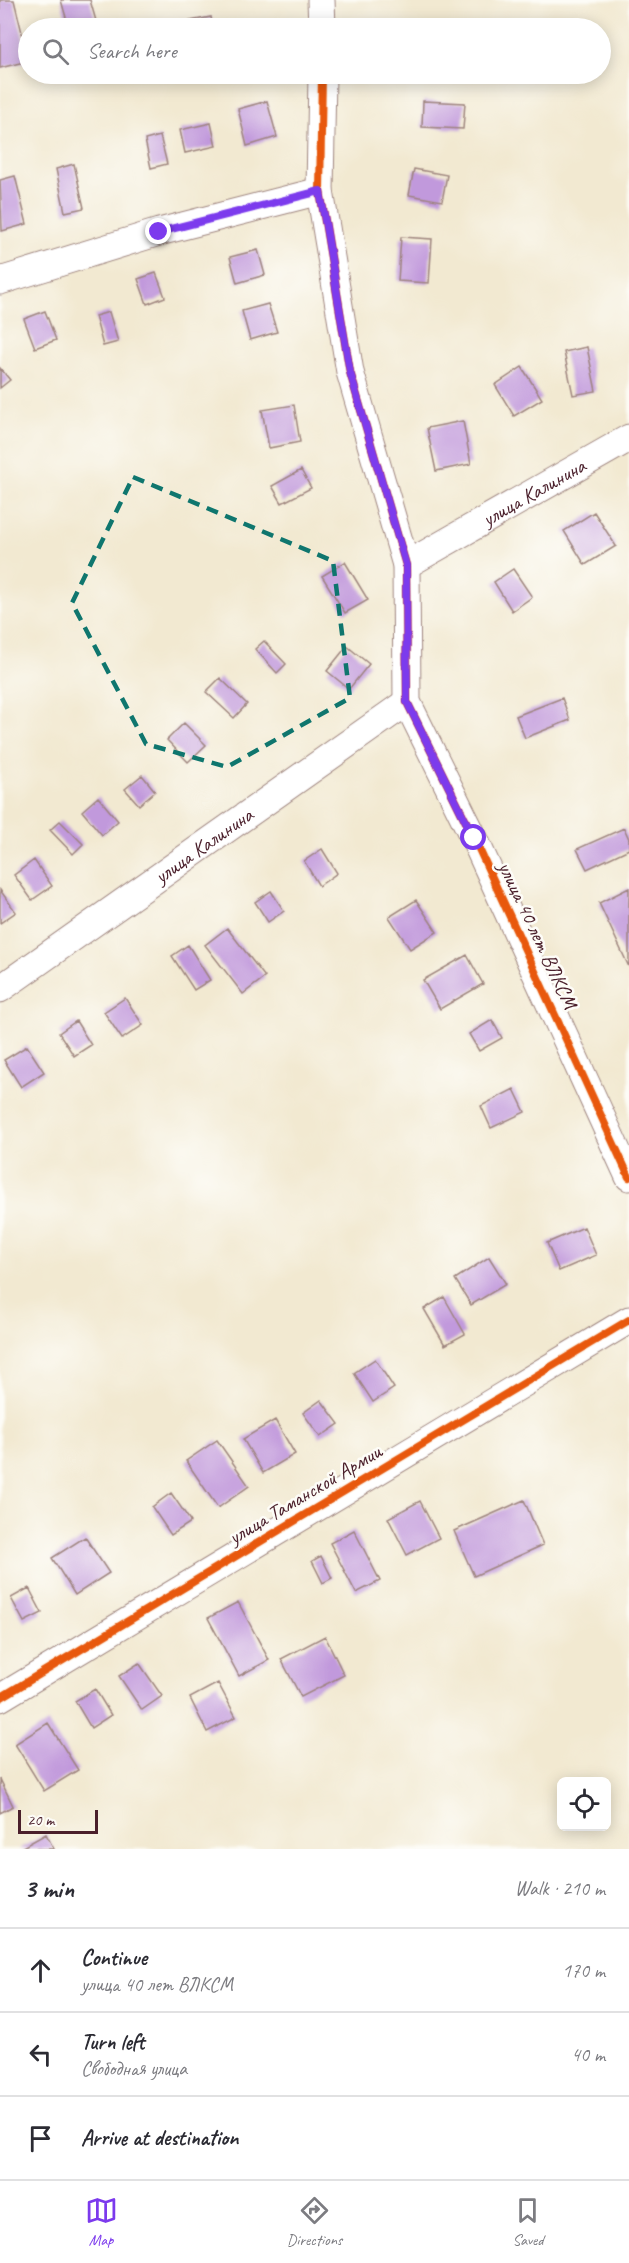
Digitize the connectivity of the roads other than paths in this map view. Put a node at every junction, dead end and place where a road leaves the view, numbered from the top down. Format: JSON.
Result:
{"nodes":[{"id":1,"x":321,"y":0,"type":"edge"},
{"id":2,"x":322,"y":18,"type":"edge"},
{"id":3,"x":322,"y":84,"type":"edge"},
{"id":4,"x":320,"y":191,"type":"junction"},
{"id":5,"x":0,"y":280,"type":"edge"},
{"id":6,"x":629,"y":438,"type":"edge"},
{"id":7,"x":406,"y":565,"type":"junction"},
{"id":8,"x":407,"y":702,"type":"junction"},
{"id":9,"x":0,"y":989,"type":"edge"},
{"id":10,"x":629,"y":1177,"type":"edge"},
{"id":11,"x":629,"y":1320,"type":"edge"},
{"id":12,"x":0,"y":1698,"type":"edge"}],
"edges":[{"from":1,"to":2,"type":"street"},
{"from":3,"to":4,"type":"street","name":"улица 40 лет ВЛКСМ"},
{"from":4,"to":5,"type":"street"},
{"from":4,"to":7,"type":"street","name":"улица 40 лет ВЛКСМ"},
{"from":6,"to":7,"type":"street","name":"улица Калинина"},
{"from":7,"to":8,"type":"street","name":"улица 40 лет ВЛКСМ"},
{"from":8,"to":9,"type":"street","name":"улица Калинина"},
{"from":8,"to":10,"type":"street","name":"улица 40 лет ВЛКСМ"},
{"from":11,"to":12,"type":"street","name":"улица Таманской Армии"}]}
